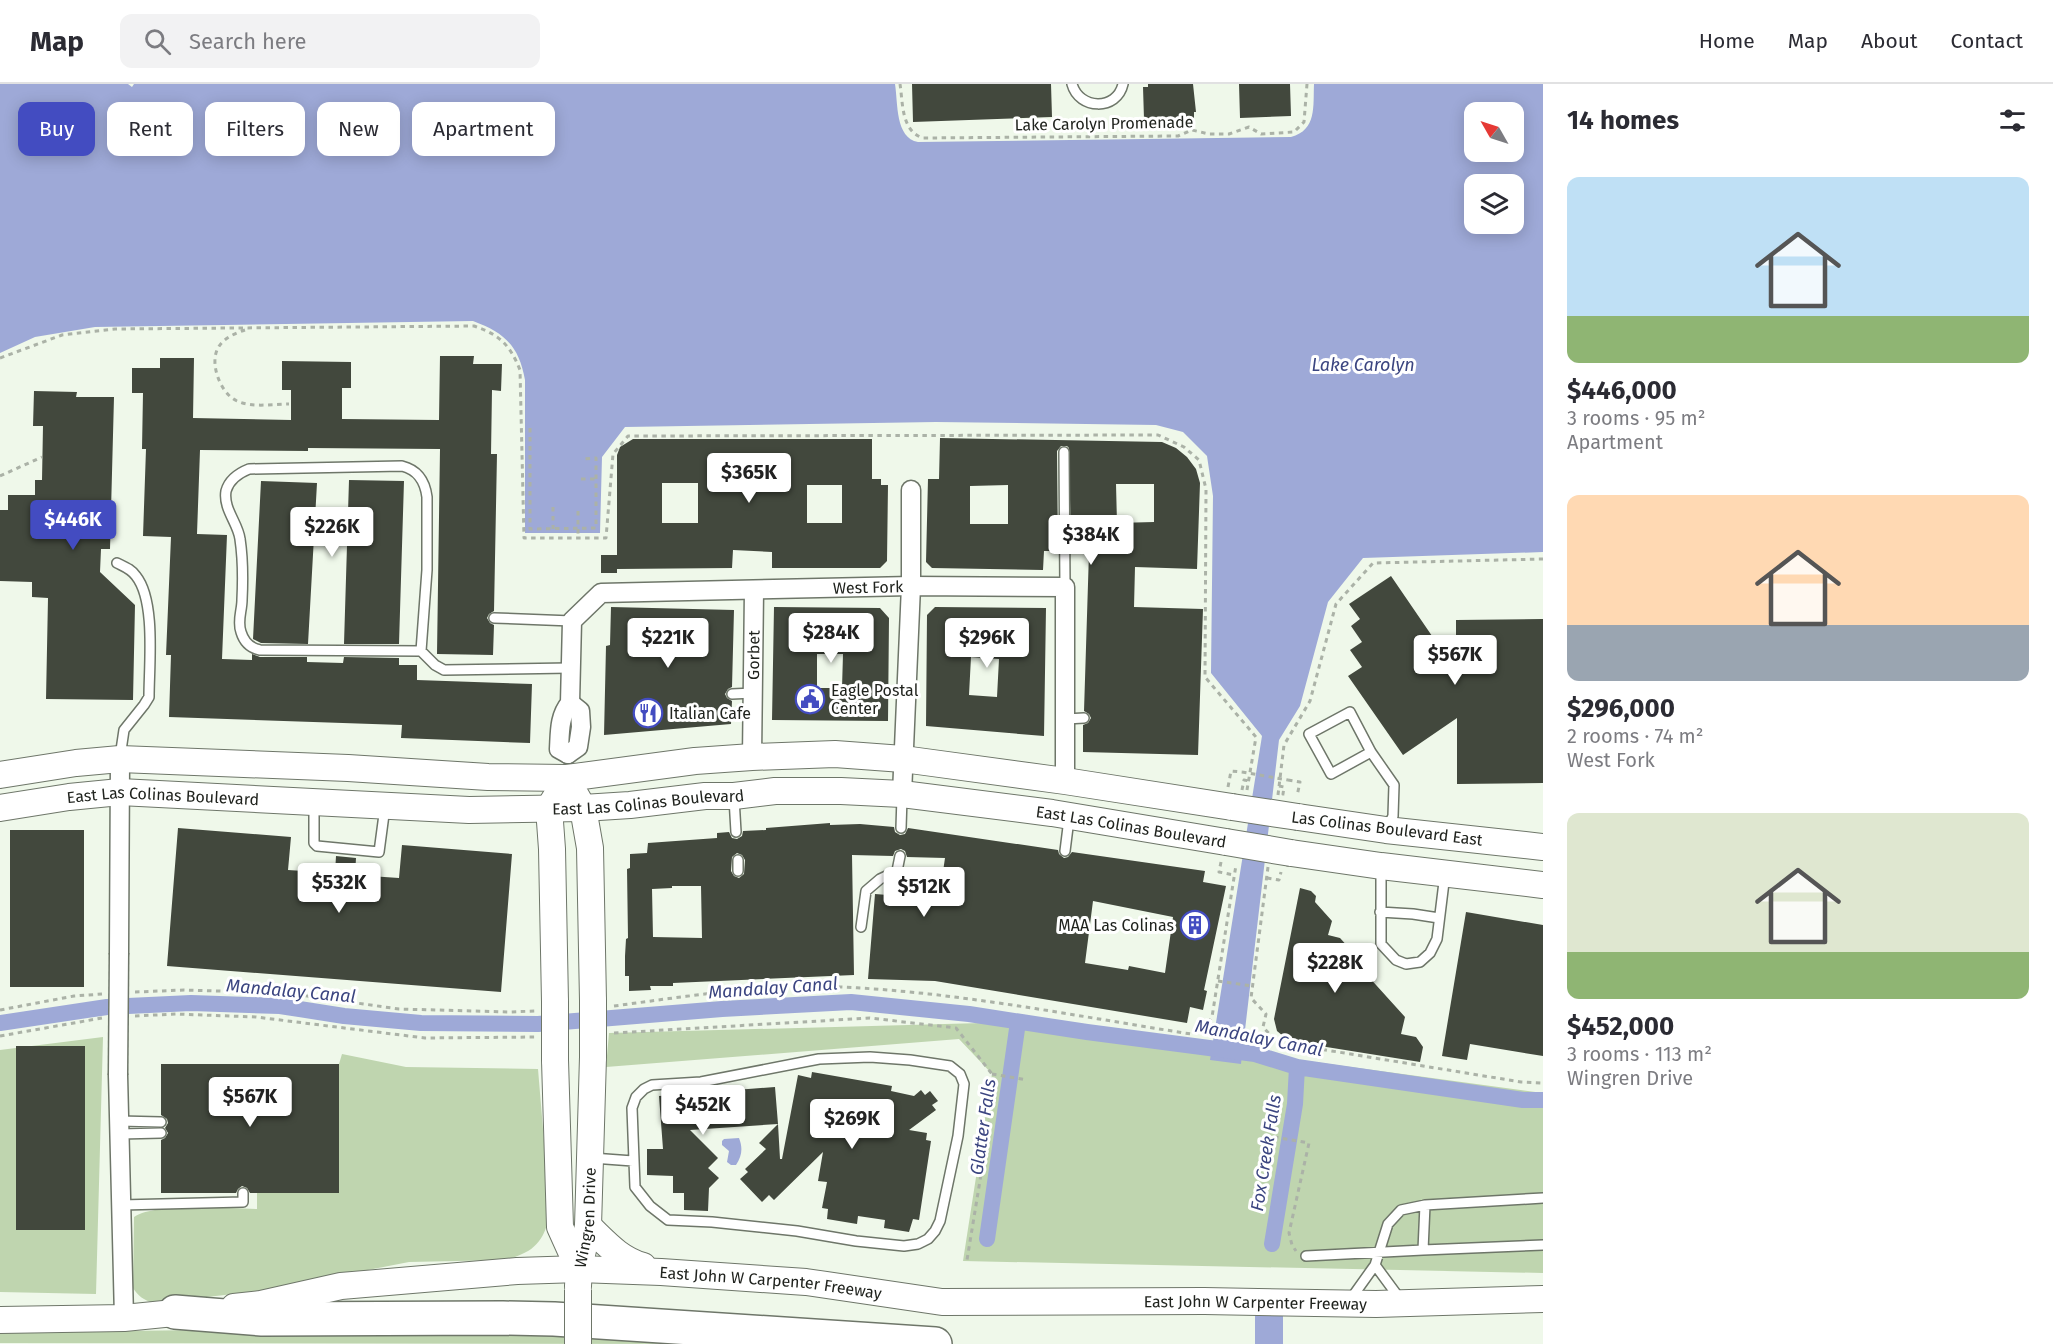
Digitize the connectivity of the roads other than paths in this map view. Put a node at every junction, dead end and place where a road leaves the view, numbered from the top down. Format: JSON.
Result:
{"nodes":[{"id":1,"x":1072,"y":84,"type":"edge"},
{"id":2,"x":1123,"y":84,"type":"edge"},
{"id":3,"x":1064,"y":452,"type":"dead end"},
{"id":4,"x":911,"y":490,"type":"dead end"},
{"id":5,"x":117,"y":563,"type":"dead end"},
{"id":6,"x":911,"y":586,"type":"junction"},
{"id":7,"x":1065,"y":587,"type":"junction"},
{"id":8,"x":754,"y":590,"type":"junction"},
{"id":9,"x":494,"y":618,"type":"dead end"},
{"id":10,"x":572,"y":621,"type":"junction"},
{"id":11,"x":421,"y":651,"type":"junction"},
{"id":12,"x":570,"y":668,"type":"junction"},
{"id":13,"x":753,"y":693,"type":"junction"},
{"id":14,"x":732,"y":694,"type":"dead end"},
{"id":15,"x":1371,"y":752,"type":"junction"},
{"id":16,"x":752,"y":757,"type":"junction"},
{"id":17,"x":120,"y":759,"type":"junction"},
{"id":18,"x":903,"y":759,"type":"junction"},
{"id":19,"x":567,"y":766,"type":"junction"},
{"id":20,"x":0,"y":775,"type":"edge"},
{"id":21,"x":1065,"y":781,"type":"junction"},
{"id":22,"x":120,"y":792,"type":"junction"},
{"id":23,"x":902,"y":794,"type":"junction"},
{"id":24,"x":734,"y":796,"type":"junction"},
{"id":25,"x":1233,"y":798,"type":"joint"},
{"id":26,"x":314,"y":802,"type":"junction"},
{"id":27,"x":385,"y":805,"type":"junction"},
{"id":28,"x":0,"y":808,"type":"edge"},
{"id":29,"x":549,"y":808,"type":"junction"},
{"id":30,"x":583,"y":808,"type":"junction"},
{"id":31,"x":1069,"y":816,"type":"junction"},
{"id":32,"x":902,"y":828,"type":"dead end"},
{"id":33,"x":1386,"y":830,"type":"junction"},
{"id":34,"x":736,"y":832,"type":"dead end"},
{"id":35,"x":1543,"y":847,"type":"edge"},
{"id":36,"x":1065,"y":851,"type":"dead end"},
{"id":37,"x":900,"y":856,"type":"dead end"},
{"id":38,"x":1381,"y":866,"type":"junction"},
{"id":39,"x":1445,"y":874,"type":"junction"},
{"id":40,"x":1543,"y":885,"type":"edge"},
{"id":41,"x":1380,"y":912,"type":"junction"},
{"id":42,"x":1438,"y":918,"type":"junction"},
{"id":43,"x":861,"y":927,"type":"dead end"},
{"id":44,"x":161,"y":1122,"type":"dead end"},
{"id":45,"x":119,"y":1128,"type":"junction"},
{"id":46,"x":161,"y":1133,"type":"dead end"},
{"id":47,"x":590,"y":1158,"type":"junction"},
{"id":48,"x":633,"y":1161,"type":"junction"},
{"id":49,"x":243,"y":1193,"type":"dead end"},
{"id":50,"x":1543,"y":1198,"type":"edge"},
{"id":51,"x":121,"y":1205,"type":"junction"},
{"id":52,"x":1425,"y":1205,"type":"junction"},
{"id":53,"x":588,"y":1226,"type":"junction"},
{"id":54,"x":560,"y":1227,"type":"junction"},
{"id":55,"x":1543,"y":1245,"type":"edge"},
{"id":56,"x":1423,"y":1250,"type":"junction"},
{"id":57,"x":1378,"y":1252,"type":"junction"},
{"id":58,"x":1306,"y":1256,"type":"road end"},
{"id":59,"x":1375,"y":1264,"type":"junction"},
{"id":60,"x":518,"y":1271,"type":"junction"},
{"id":61,"x":661,"y":1272,"type":"junction"},
{"id":62,"x":578,"y":1279,"type":"junction"},
{"id":63,"x":1543,"y":1299,"type":"edge"},
{"id":64,"x":1403,"y":1303,"type":"junction"},
{"id":65,"x":1347,"y":1304,"type":"junction"},
{"id":66,"x":175,"y":1312,"type":"junction"},
{"id":67,"x":124,"y":1318,"type":"junction"},
{"id":68,"x":0,"y":1320,"type":"edge"},
{"id":69,"x":578,"y":1344,"type":"edge"},
{"id":70,"x":935,"y":1344,"type":"edge"}],
"edges":[{"from":1,"to":2,"type":"lane"},
{"from":3,"to":7,"type":"lane"},
{"from":4,"to":6,"type":"street"},
{"from":5,"to":17,"type":"lane"},
{"from":6,"to":7,"type":"street","name":"West Fork"},
{"from":6,"to":8,"type":"street","name":"West Fork"},
{"from":6,"to":18,"type":"street"},
{"from":7,"to":21,"type":"street"},
{"from":8,"to":10,"type":"street","name":"West Fork"},
{"from":8,"to":13,"type":"street","name":"Gorbet"},
{"from":9,"to":10,"type":"lane"},
{"from":10,"to":12,"type":"street"},
{"from":11,"to":11,"type":"lane"},
{"from":11,"to":12,"type":"lane"},
{"from":12,"to":19,"type":"street"},
{"from":13,"to":14,"type":"lane"},
{"from":13,"to":16,"type":"street","name":"Gorbet"},
{"from":15,"to":15,"type":"lane"},
{"from":15,"to":33,"type":"lane"},
{"from":16,"to":18,"type":"main road","name":"East Las Colinas Boulevard"},
{"from":16,"to":19,"type":"main road","name":"East Las Colinas Boulevard"},
{"from":17,"to":19,"type":"main road","name":"East Las Colinas Boulevard"},
{"from":17,"to":20,"type":"main road","name":"East Las Colinas Boulevard"},
{"from":17,"to":22,"type":"street"},
{"from":18,"to":21,"type":"main road","name":"East Las Colinas Boulevard"},
{"from":18,"to":23,"type":"street"},
{"from":19,"to":29,"type":"main road"},
{"from":19,"to":30,"type":"main road","name":"Wingren Drive"},
{"from":21,"to":25,"type":"main road","name":"East Las Colinas Boulevard"},
{"from":22,"to":26,"type":"main road","name":"East Las Colinas Boulevard"},
{"from":22,"to":28,"type":"main road","name":"East Las Colinas Boulevard"},
{"from":22,"to":45,"type":"street","bridge":true},
{"from":23,"to":24,"type":"main road","name":"East Las Colinas Boulevard"},
{"from":23,"to":31,"type":"main road","name":"East Las Colinas Boulevard"},
{"from":23,"to":32,"type":"lane"},
{"from":24,"to":30,"type":"main road","name":"East Las Colinas Boulevard"},
{"from":24,"to":34,"type":"lane"},
{"from":25,"to":33,"type":"main road","name":"Las Colinas Boulevard East","bridge":true},
{"from":26,"to":27,"type":"main road","name":"East Las Colinas Boulevard"},
{"from":26,"to":27,"type":"lane"},
{"from":27,"to":29,"type":"main road","name":"East Las Colinas Boulevard"},
{"from":29,"to":30,"type":"main road","name":"East Las Colinas Boulevard"},
{"from":29,"to":54,"type":"main road","name":"Wingren Drive","bridge":true},
{"from":30,"to":47,"type":"main road","name":"Wingren Drive","bridge":true},
{"from":31,"to":36,"type":"lane"},
{"from":31,"to":38,"type":"main road","name":"East Las Colinas Boulevard","bridge":true},
{"from":33,"to":35,"type":"main road","name":"Las Colinas Boulevard East"},
{"from":33,"to":38,"type":"main road"},
{"from":37,"to":43,"type":"lane"},
{"from":38,"to":39,"type":"main road"},
{"from":38,"to":41,"type":"lane"},
{"from":39,"to":40,"type":"main road"},
{"from":39,"to":42,"type":"lane"},
{"from":41,"to":42,"type":"lane"},
{"from":41,"to":42,"type":"lane"},
{"from":44,"to":45,"type":"lane"},
{"from":45,"to":46,"type":"lane"},
{"from":45,"to":51,"type":"street"},
{"from":47,"to":48,"type":"lane"},
{"from":47,"to":53,"type":"main road","name":"Wingren Drive"},
{"from":48,"to":48,"type":"lane"},
{"from":49,"to":51,"type":"lane"},
{"from":50,"to":52,"type":"lane"},
{"from":51,"to":67,"type":"street"},
{"from":52,"to":56,"type":"lane"},
{"from":52,"to":57,"type":"lane"},
{"from":53,"to":61,"type":"main road"},
{"from":53,"to":62,"type":"main road","name":"Wingren Drive"},
{"from":54,"to":60,"type":"main road"},
{"from":54,"to":62,"type":"main road","name":"Wingren Drive"},
{"from":55,"to":56,"type":"lane"},
{"from":56,"to":57,"type":"lane"},
{"from":57,"to":58,"type":"lane"},
{"from":57,"to":59,"type":"lane"},
{"from":59,"to":64,"type":"lane"},
{"from":59,"to":65,"type":"lane"},
{"from":60,"to":62,"type":"main road","name":"East John W Carpenter Freeway"},
{"from":60,"to":66,"type":"main road","name":"East John W Carpenter Freeway"},
{"from":61,"to":62,"type":"main road","name":"East John W Carpenter Freeway"},
{"from":61,"to":65,"type":"main road","name":"East John W Carpenter Freeway"},
{"from":62,"to":69,"type":"main road","bridge":true},
{"from":63,"to":64,"type":"main road","name":"East John W Carpenter Freeway"},
{"from":64,"to":65,"type":"main road","name":"East John W Carpenter Freeway"},
{"from":66,"to":67,"type":"main road","name":"East John W Carpenter Freeway"},
{"from":66,"to":70,"type":"highway"},
{"from":67,"to":68,"type":"main road","name":"East John W Carpenter Freeway"}]}
